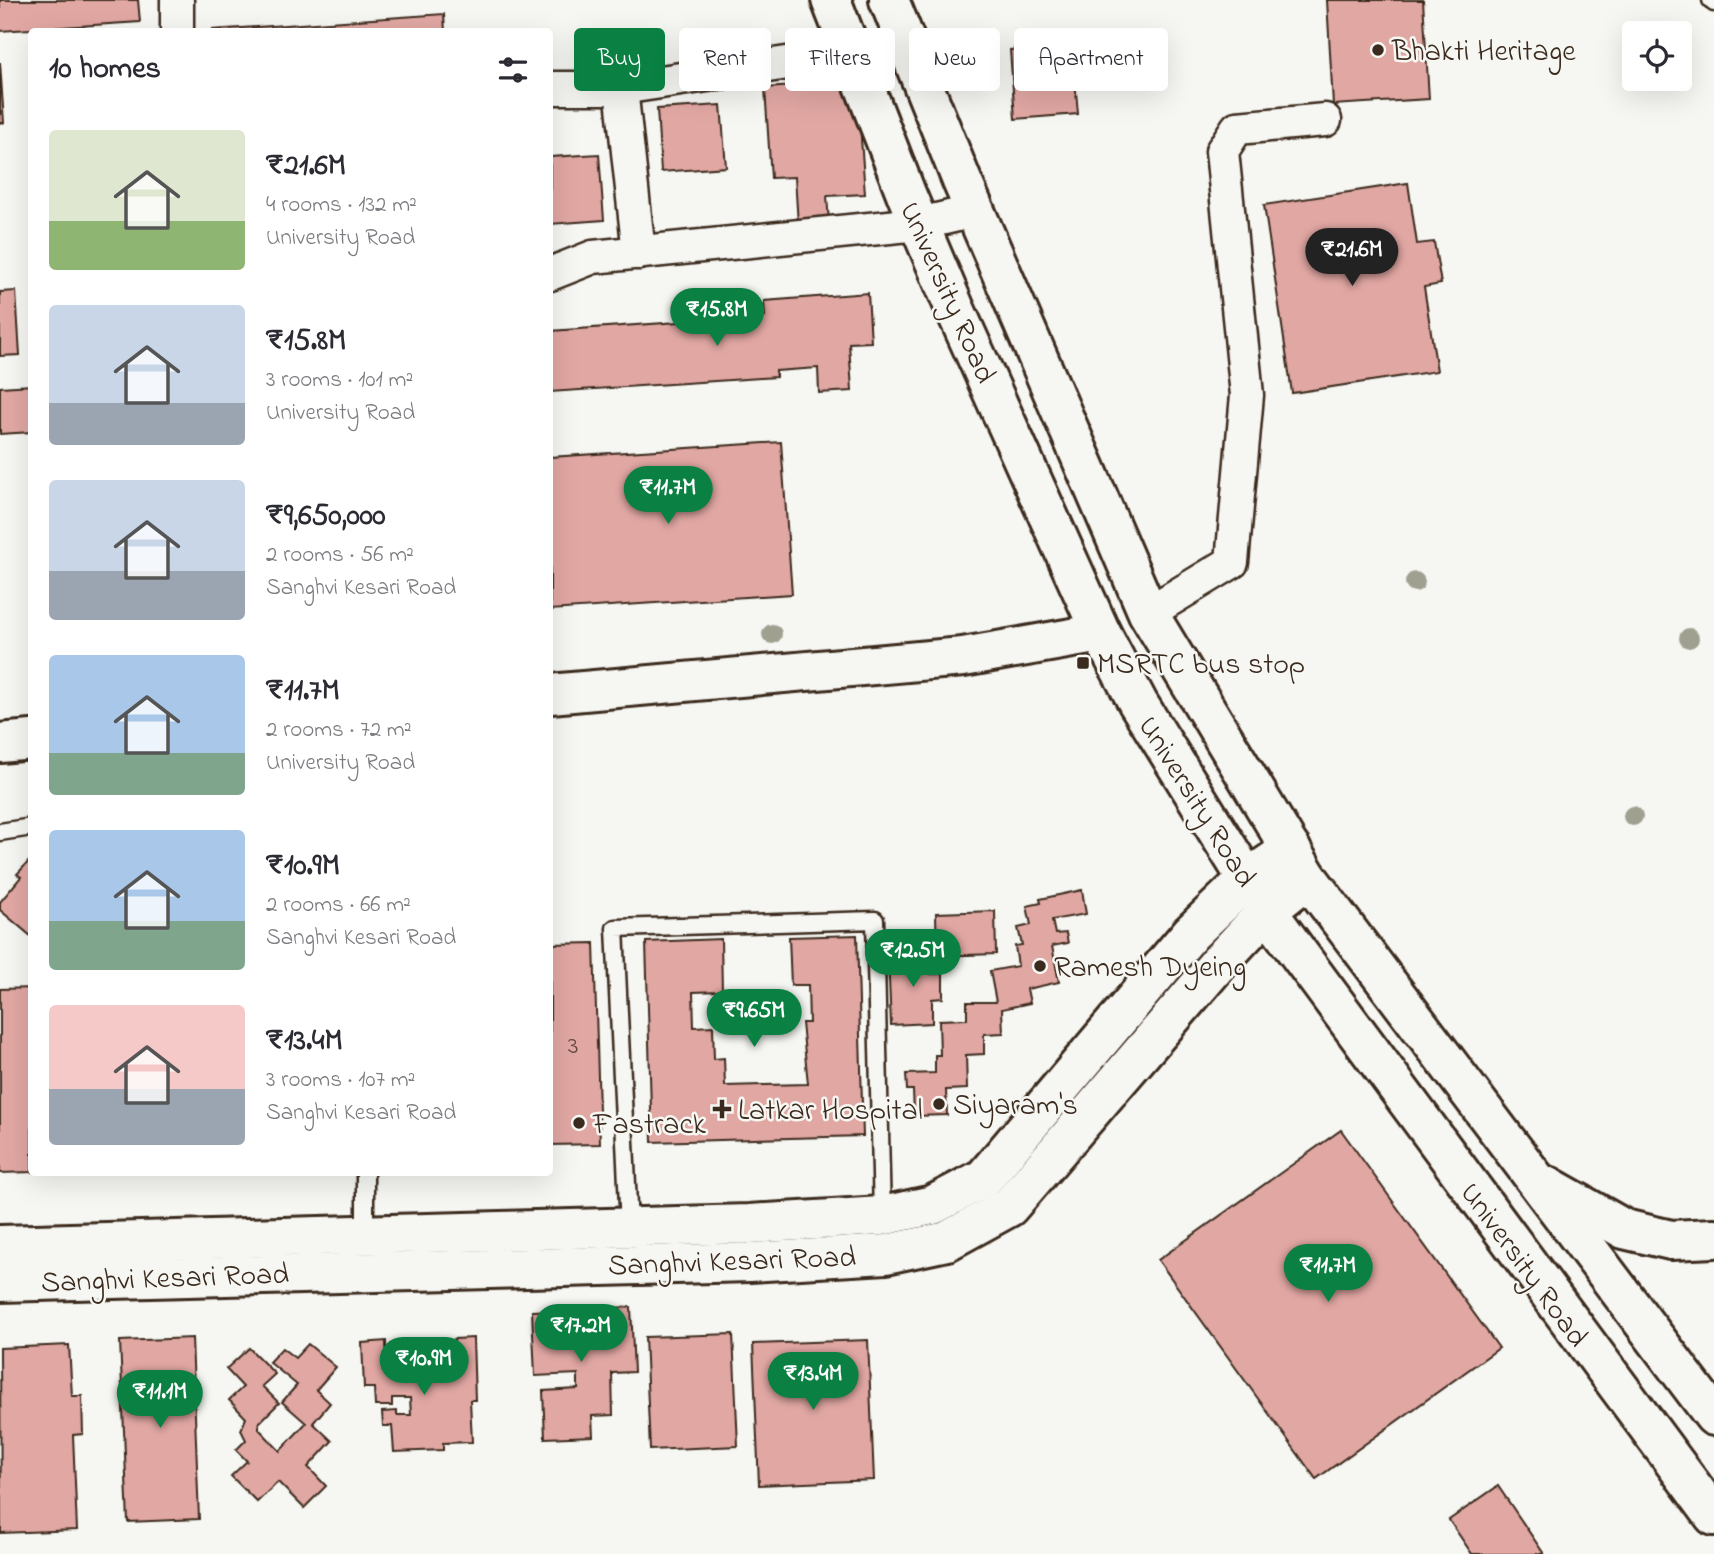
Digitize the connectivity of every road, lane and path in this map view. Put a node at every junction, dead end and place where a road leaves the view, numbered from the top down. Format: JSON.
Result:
{"nodes":[{"id":1,"x":177,"y":0,"type":"edge"},
{"id":2,"x":831,"y":0,"type":"edge"},
{"id":3,"x":890,"y":0,"type":"edge"},
{"id":4,"x":177,"y":28,"type":"edge"},
{"id":5,"x":842,"y":28,"type":"edge"},
{"id":6,"x":908,"y":45,"type":"junction"},
{"id":7,"x":895,"y":47,"type":"edge"},
{"id":8,"x":785,"y":64,"type":"edge"},
{"id":9,"x":665,"y":82,"type":"edge"},
{"id":10,"x":553,"y":89,"type":"edge"},
{"id":11,"x":574,"y":89,"type":"edge"},
{"id":12,"x":621,"y":91,"type":"edge"},
{"id":13,"x":867,"y":91,"type":"edge"},
{"id":14,"x":1325,"y":120,"type":"dead end"},
{"id":15,"x":975,"y":211,"type":"junction"},
{"id":16,"x":919,"y":224,"type":"junction"},
{"id":17,"x":639,"y":253,"type":"junction"},
{"id":18,"x":553,"y":273,"type":"edge"},
{"id":19,"x":1148,"y":613,"type":"junction"},
{"id":20,"x":1101,"y":633,"type":"junction"},
{"id":21,"x":553,"y":694,"type":"edge"},
{"id":22,"x":28,"y":740,"type":"edge"},
{"id":23,"x":0,"y":743,"type":"edge"},
{"id":24,"x":28,"y":828,"type":"edge"},
{"id":25,"x":0,"y":832,"type":"edge"},
{"id":26,"x":1299,"y":863,"type":"junction"},
{"id":27,"x":1246,"y":880,"type":"junction"},
{"id":28,"x":1267,"y":911,"type":"junction"},
{"id":29,"x":365,"y":1176,"type":"edge"},
{"id":30,"x":1537,"y":1180,"type":"junction"},
{"id":31,"x":881,"y":1216,"type":"junction"},
{"id":32,"x":629,"y":1227,"type":"junction"},
{"id":33,"x":365,"y":1233,"type":"junction"},
{"id":34,"x":1714,"y":1238,"type":"edge"},
{"id":35,"x":0,"y":1244,"type":"edge"},
{"id":36,"x":0,"y":1282,"type":"edge"},
{"id":37,"x":1712,"y":1410,"type":"edge"},
{"id":38,"x":1664,"y":1451,"type":"junction"},
{"id":39,"x":1709,"y":1498,"type":"edge"}],
"edges":[{"from":1,"to":4,"type":"street"},
{"from":2,"to":5,"type":"main road","name":"University Road"},
{"from":3,"to":6,"type":"main road","name":"University Road"},
{"from":6,"to":7,"type":"street"},
{"from":6,"to":15,"type":"main road","name":"University Road"},
{"from":8,"to":9,"type":"street"},
{"from":10,"to":11,"type":"street"},
{"from":12,"to":17,"type":"street"},
{"from":13,"to":16,"type":"main road","name":"University Road"},
{"from":14,"to":19,"type":"street"},
{"from":15,"to":16,"type":"street"},
{"from":15,"to":19,"type":"main road","name":"University Road"},
{"from":16,"to":17,"type":"street"},
{"from":16,"to":20,"type":"main road","name":"University Road"},
{"from":17,"to":18,"type":"street"},
{"from":19,"to":20,"type":"main road"},
{"from":19,"to":26,"type":"main road","name":"University Road"},
{"from":20,"to":21,"type":"main road"},
{"from":20,"to":27,"type":"main road","name":"University Road"},
{"from":22,"to":23,"type":"main road"},
{"from":24,"to":25,"type":"lane"},
{"from":26,"to":27,"type":"main road","name":"Sanghvi Kesari Road"},
{"from":26,"to":28,"type":"main road","name":"Sanghvi Kesari Road"},
{"from":26,"to":30,"type":"main road","name":"University Road"},
{"from":27,"to":28,"type":"main road","name":"University Road"},
{"from":27,"to":31,"type":"main road","name":"Sanghvi Kesari Road"},
{"from":28,"to":36,"type":"main road","name":"Sanghvi Kesari Road"},
{"from":28,"to":38,"type":"main road","name":"University Road"},
{"from":29,"to":33,"type":"lane"},
{"from":30,"to":34,"type":"main road"},
{"from":30,"to":37,"type":"main road","name":"University Road"},
{"from":31,"to":32,"type":"main road","name":"Sanghvi Kesari Road"},
{"from":31,"to":32,"type":"lane"},
{"from":32,"to":33,"type":"main road","name":"Sanghvi Kesari Road"},
{"from":33,"to":35,"type":"main road","name":"Sanghvi Kesari Road"},
{"from":37,"to":38,"type":"main road"},
{"from":38,"to":39,"type":"main road","name":"University Road"}]}
